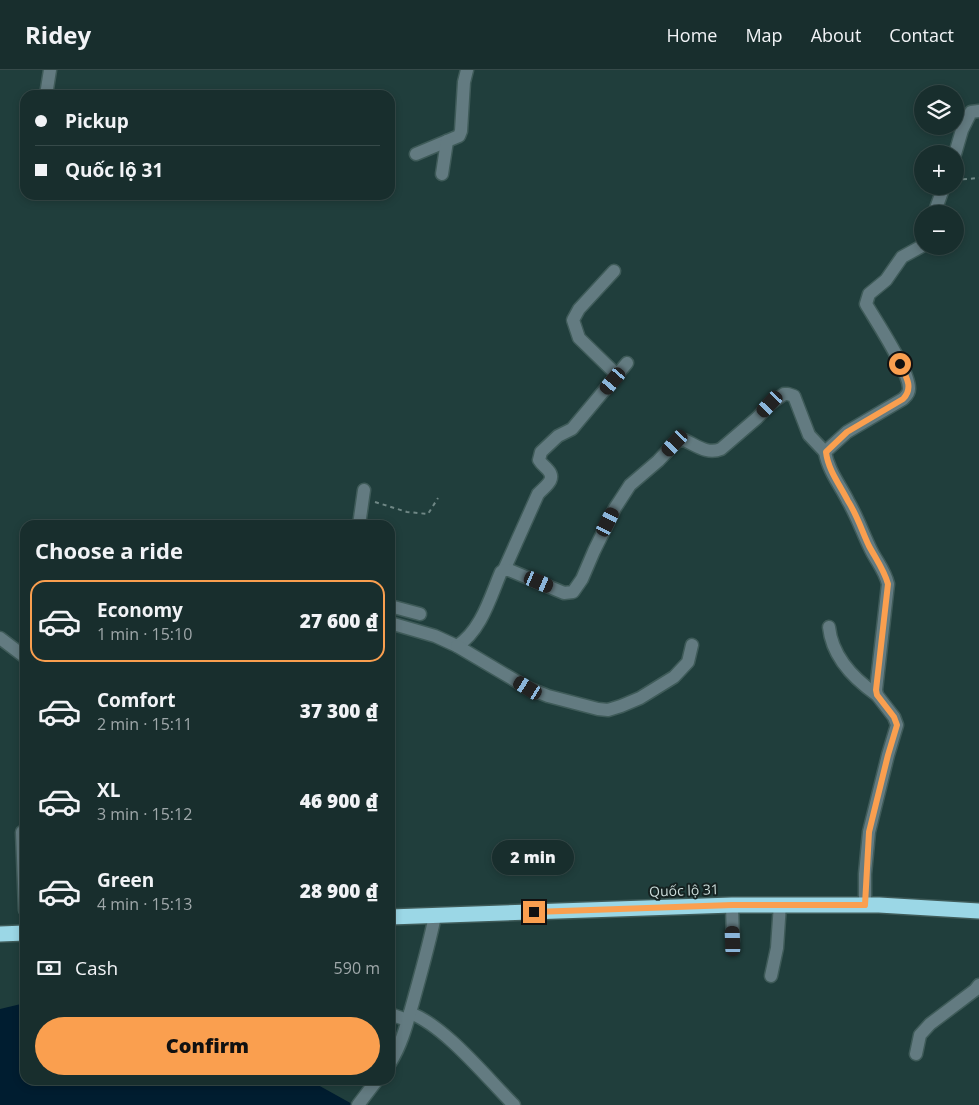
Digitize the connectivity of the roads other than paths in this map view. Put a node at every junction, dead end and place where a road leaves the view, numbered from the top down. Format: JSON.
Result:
{"nodes":[{"id":1,"x":50,"y":70,"type":"edge"},
{"id":2,"x":467,"y":70,"type":"edge"},
{"id":3,"x":47,"y":90,"type":"edge"},
{"id":4,"x":979,"y":110,"type":"edge"},
{"id":5,"x":447,"y":141,"type":"junction"},
{"id":6,"x":958,"y":145,"type":"edge"},
{"id":7,"x":416,"y":154,"type":"dead end"},
{"id":8,"x":442,"y":174,"type":"dead end"},
{"id":9,"x":914,"y":250,"type":"edge"},
{"id":10,"x":614,"y":271,"type":"dead end"},
{"id":11,"x":627,"y":362,"type":"dead end"},
{"id":12,"x":617,"y":375,"type":"junction"},
{"id":13,"x":826,"y":452,"type":"junction"},
{"id":14,"x":363,"y":494,"type":"road end"},
{"id":15,"x":360,"y":520,"type":"edge"},
{"id":16,"x":504,"y":570,"type":"junction"},
{"id":17,"x":395,"y":607,"type":"edge"},
{"id":18,"x":420,"y":614,"type":"dead end"},
{"id":19,"x":395,"y":624,"type":"edge"},
{"id":20,"x":829,"y":627,"type":"dead end"},
{"id":21,"x":0,"y":638,"type":"edge"},
{"id":22,"x":692,"y":645,"type":"dead end"},
{"id":23,"x":457,"y":646,"type":"junction"},
{"id":24,"x":20,"y":653,"type":"edge"},
{"id":25,"x":877,"y":695,"type":"junction"},
{"id":26,"x":780,"y":904,"type":"junction"},
{"id":27,"x":732,"y":905,"type":"junction"},
{"id":28,"x":865,"y":905,"type":"junction"},
{"id":29,"x":979,"y":911,"type":"edge"},
{"id":30,"x":435,"y":916,"type":"junction"},
{"id":31,"x":395,"y":918,"type":"edge"},
{"id":32,"x":20,"y":933,"type":"edge"},
{"id":33,"x":0,"y":934,"type":"edge"},
{"id":34,"x":733,"y":941,"type":"dead end"},
{"id":35,"x":771,"y":976,"type":"dead end"},
{"id":36,"x":979,"y":985,"type":"edge"},
{"id":37,"x":395,"y":1015,"type":"edge"},
{"id":38,"x":408,"y":1017,"type":"junction"},
{"id":39,"x":916,"y":1054,"type":"dead end"},
{"id":40,"x":395,"y":1055,"type":"edge"},
{"id":41,"x":373,"y":1085,"type":"edge"},
{"id":42,"x":359,"y":1103,"type":"edge"},
{"id":43,"x":514,"y":1105,"type":"edge"}],
"edges":[{"from":1,"to":3,"type":"street"},
{"from":2,"to":5,"type":"street"},
{"from":4,"to":6,"type":"street"},
{"from":5,"to":7,"type":"street"},
{"from":5,"to":8,"type":"street"},
{"from":9,"to":13,"type":"street"},
{"from":10,"to":12,"type":"street"},
{"from":11,"to":12,"type":"street"},
{"from":12,"to":16,"type":"street"},
{"from":13,"to":16,"type":"street"},
{"from":13,"to":25,"type":"street"},
{"from":14,"to":15,"type":"street"},
{"from":16,"to":23,"type":"street"},
{"from":17,"to":18,"type":"street"},
{"from":19,"to":23,"type":"street"},
{"from":20,"to":25,"type":"street"},
{"from":21,"to":24,"type":"street"},
{"from":22,"to":23,"type":"street"},
{"from":25,"to":28,"type":"street"},
{"from":26,"to":27,"type":"highway","name":"Quốc lộ 31"},
{"from":26,"to":28,"type":"highway","name":"Quốc lộ 31"},
{"from":26,"to":35,"type":"street"},
{"from":27,"to":30,"type":"highway","name":"Quốc lộ 31"},
{"from":27,"to":34,"type":"street"},
{"from":28,"to":29,"type":"highway","name":"Quốc lộ 31"},
{"from":30,"to":31,"type":"highway","name":"Quốc lộ 31"},
{"from":30,"to":38,"type":"street"},
{"from":32,"to":33,"type":"highway"},
{"from":36,"to":39,"type":"street"},
{"from":37,"to":38,"type":"street"},
{"from":38,"to":40,"type":"street"},
{"from":38,"to":43,"type":"street"},
{"from":41,"to":42,"type":"street"}]}
